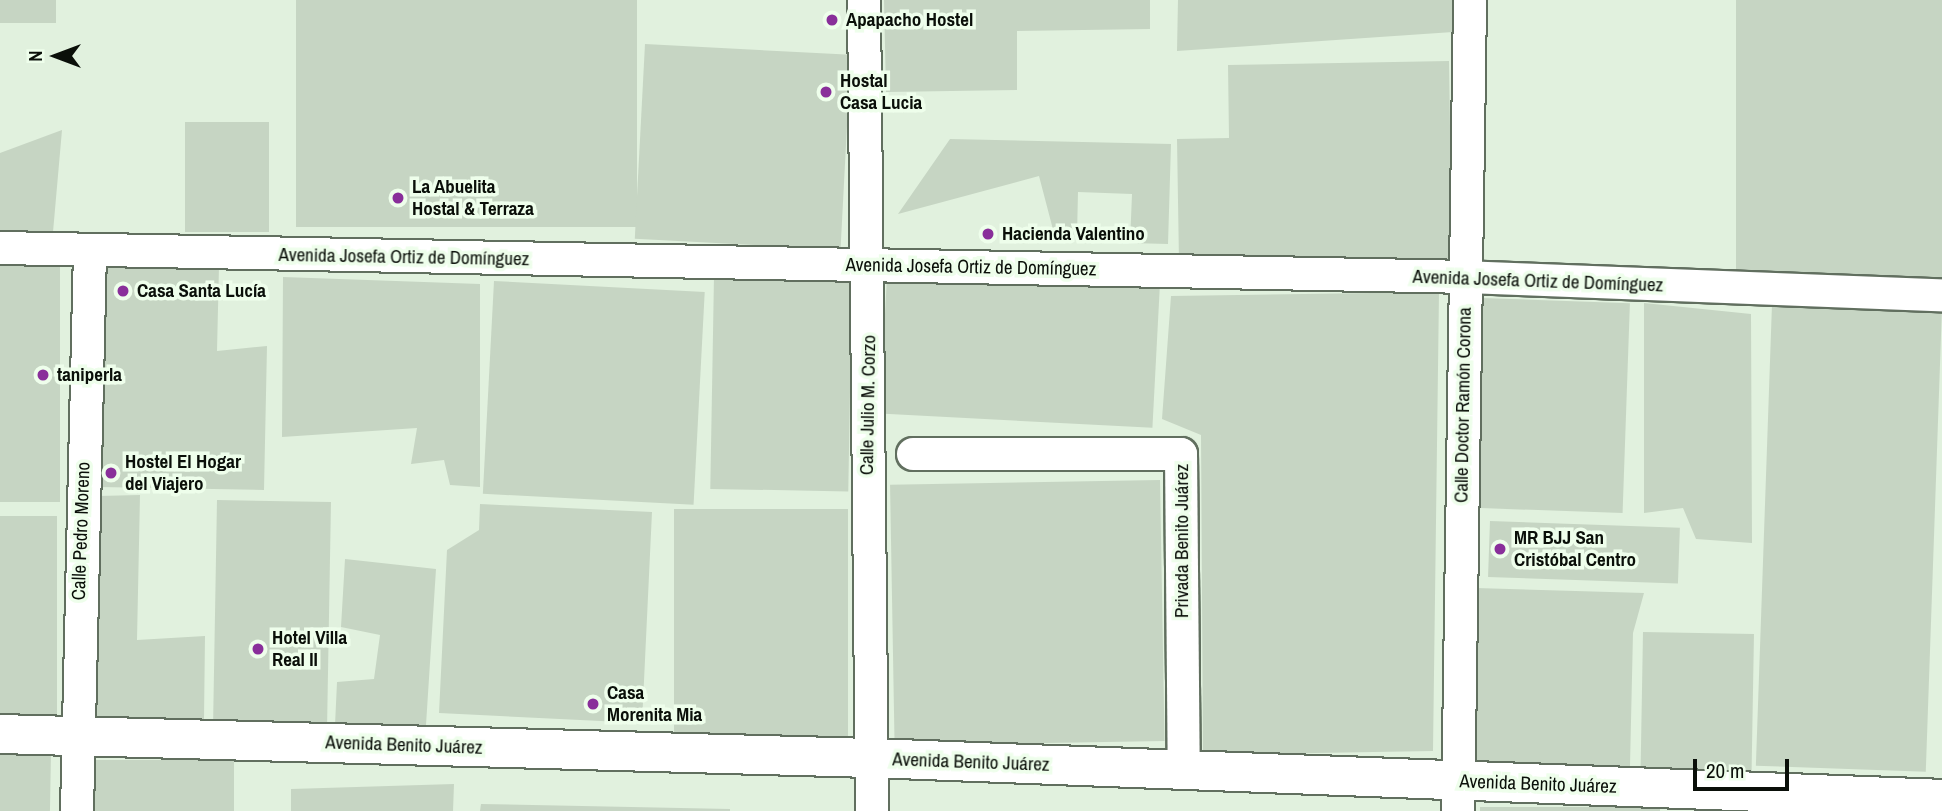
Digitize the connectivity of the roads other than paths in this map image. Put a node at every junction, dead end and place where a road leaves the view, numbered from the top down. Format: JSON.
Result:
{"nodes":[{"id":1,"x":864,"y":0,"type":"edge"},
{"id":2,"x":1470,"y":0,"type":"edge"},
{"id":3,"x":0,"y":248,"type":"edge"},
{"id":4,"x":90,"y":251,"type":"junction"},
{"id":5,"x":870,"y":265,"type":"junction"},
{"id":6,"x":1464,"y":277,"type":"junction"},
{"id":7,"x":1942,"y":295,"type":"edge"},
{"id":8,"x":913,"y":454,"type":"dead end"},
{"id":9,"x":0,"y":734,"type":"edge"},
{"id":10,"x":75,"y":736,"type":"junction"},
{"id":11,"x":872,"y":758,"type":"junction"},
{"id":12,"x":1184,"y":771,"type":"junction"},
{"id":13,"x":1458,"y":796,"type":"edge"},
{"id":14,"x":1942,"y":799,"type":"edge"},
{"id":15,"x":76,"y":811,"type":"edge"},
{"id":16,"x":872,"y":811,"type":"edge"}],
"edges":[{"from":1,"to":5,"type":"street","name":"Calle Julio M. Corzo"},
{"from":2,"to":6,"type":"street","name":"Calle Doctor Ramón Corona"},
{"from":3,"to":4,"type":"street","name":"Avenida Josefa Ortiz de Domínguez"},
{"from":4,"to":5,"type":"street","name":"Avenida Josefa Ortiz de Domínguez"},
{"from":4,"to":10,"type":"street","name":"Calle Pedro Moreno"},
{"from":5,"to":6,"type":"street","name":"Avenida Josefa Ortiz de Domínguez"},
{"from":5,"to":11,"type":"street","name":"Calle Julio M. Corzo"},
{"from":6,"to":7,"type":"street","name":"Avenida Josefa Ortiz de Domínguez"},
{"from":6,"to":13,"type":"street","name":"Calle Doctor Ramón Corona"},
{"from":8,"to":12,"type":"street","name":"Privada Benito Juárez"},
{"from":9,"to":10,"type":"street","name":"Avenida Benito Juárez"},
{"from":10,"to":11,"type":"street","name":"Avenida Benito Juárez"},
{"from":10,"to":15,"type":"street","name":"Calle Pedro Moreno"},
{"from":11,"to":12,"type":"street","name":"Avenida Benito Juárez"},
{"from":11,"to":16,"type":"street","name":"Calle Julio M. Corzo"},
{"from":12,"to":13,"type":"street","name":"Avenida Benito Juárez"},
{"from":13,"to":14,"type":"street","name":"Avenida Benito Juárez"}]}
